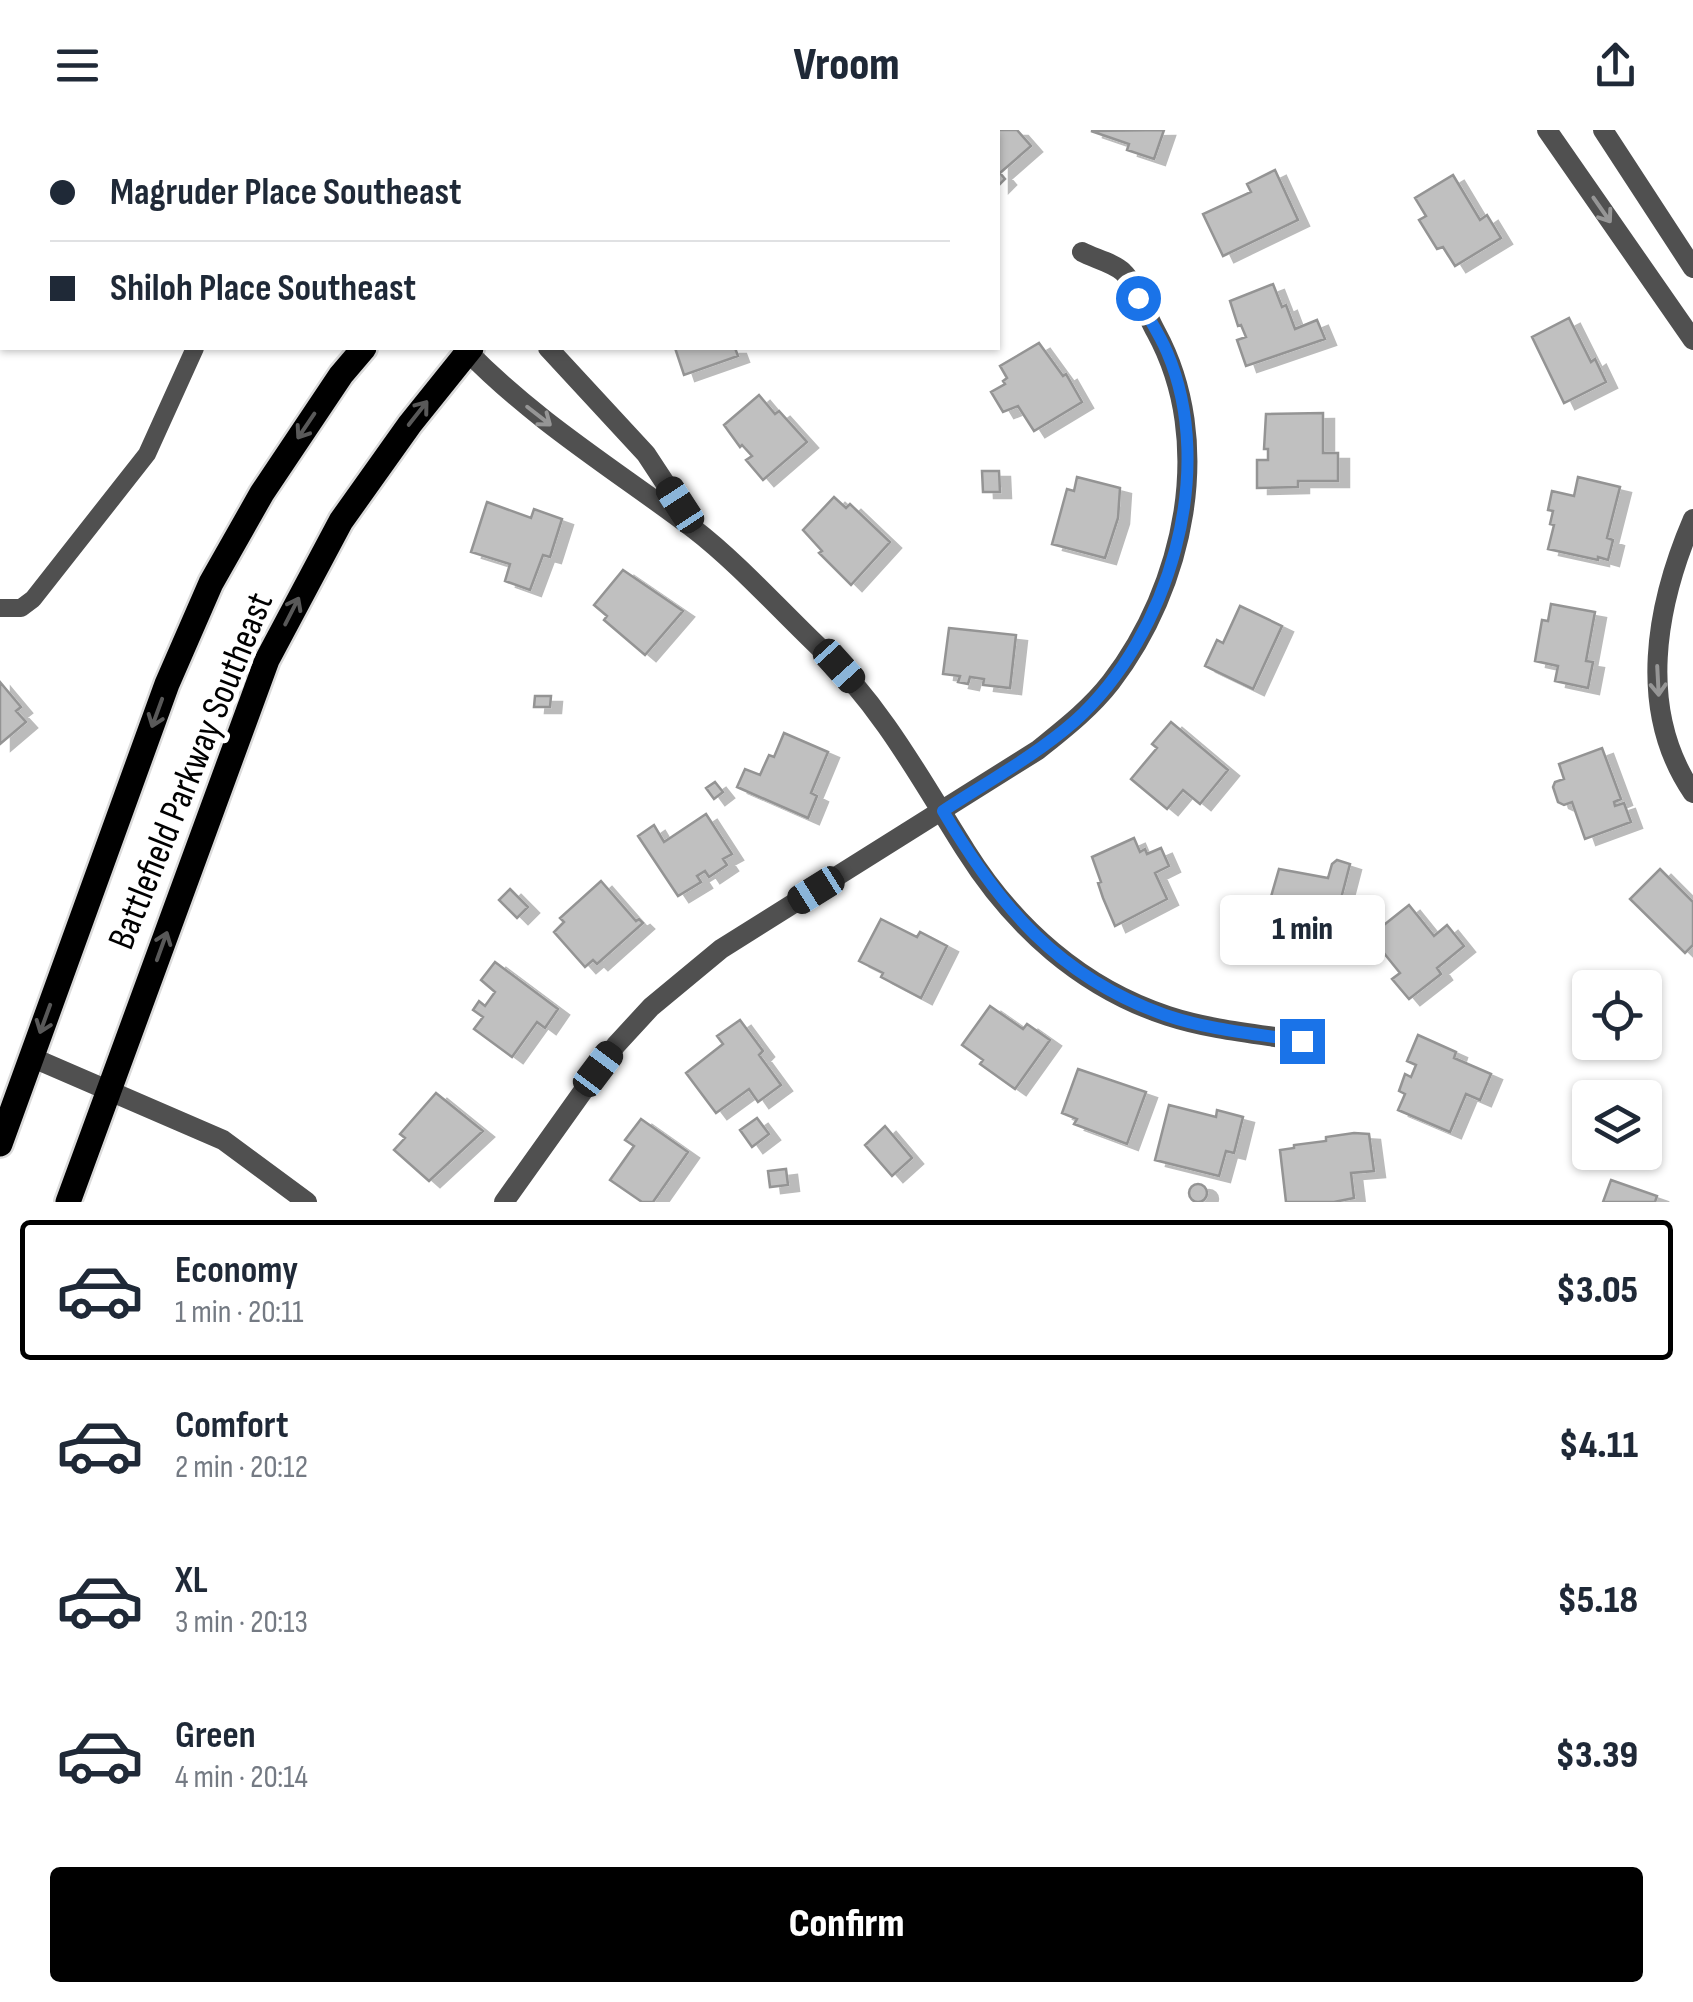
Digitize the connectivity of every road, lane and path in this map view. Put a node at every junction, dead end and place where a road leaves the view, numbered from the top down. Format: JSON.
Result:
{"nodes":[{"id":1,"x":1547,"y":130,"type":"edge"},
{"id":2,"x":1603,"y":130,"type":"edge"},
{"id":3,"x":1082,"y":252,"type":"dead end"},
{"id":4,"x":1693,"y":268,"type":"edge"},
{"id":5,"x":1693,"y":340,"type":"edge"},
{"id":6,"x":194,"y":350,"type":"edge"},
{"id":7,"x":362,"y":350,"type":"edge"},
{"id":8,"x":466,"y":350,"type":"edge"},
{"id":9,"x":468,"y":350,"type":"edge"},
{"id":10,"x":550,"y":350,"type":"edge"},
{"id":11,"x":1693,"y":520,"type":"edge"},
{"id":12,"x":696,"y":531,"type":"junction"},
{"id":13,"x":1693,"y":555,"type":"edge"},
{"id":14,"x":0,"y":608,"type":"edge"},
{"id":15,"x":1660,"y":622,"type":"junction"},
{"id":16,"x":1693,"y":794,"type":"edge"},
{"id":17,"x":943,"y":811,"type":"junction"},
{"id":18,"x":1302,"y":1041,"type":"dead end"},
{"id":19,"x":31,"y":1057,"type":"junction"},
{"id":20,"x":109,"y":1088,"type":"junction"},
{"id":21,"x":0,"y":1144,"type":"edge"},
{"id":22,"x":68,"y":1202,"type":"edge"},
{"id":23,"x":307,"y":1202,"type":"edge"},
{"id":24,"x":504,"y":1202,"type":"edge"}],
"edges":[{"from":1,"to":5,"type":"street","one_way":true},
{"from":2,"to":4,"type":"street"},
{"from":3,"to":17,"type":"street"},
{"from":6,"to":14,"type":"lane"},
{"from":7,"to":19,"type":"main road","name":"Battlefield Parkway Southeast","one_way":true},
{"from":20,"to":8,"type":"main road","name":"Battlefield Parkway Southeast","one_way":true},
{"from":9,"to":12,"type":"street","one_way":true},
{"from":10,"to":12,"type":"street"},
{"from":11,"to":15,"type":"street"},
{"from":12,"to":17,"type":"street"},
{"from":13,"to":15,"type":"street"},
{"from":15,"to":16,"type":"street","one_way":true},
{"from":17,"to":18,"type":"street"},
{"from":17,"to":24,"type":"street"},
{"from":19,"to":20,"type":"street"},
{"from":19,"to":21,"type":"main road","name":"Battlefield Parkway Southeast"},
{"from":20,"to":22,"type":"main road","name":"Battlefield Parkway Southeast"},
{"from":20,"to":23,"type":"street"}]}
